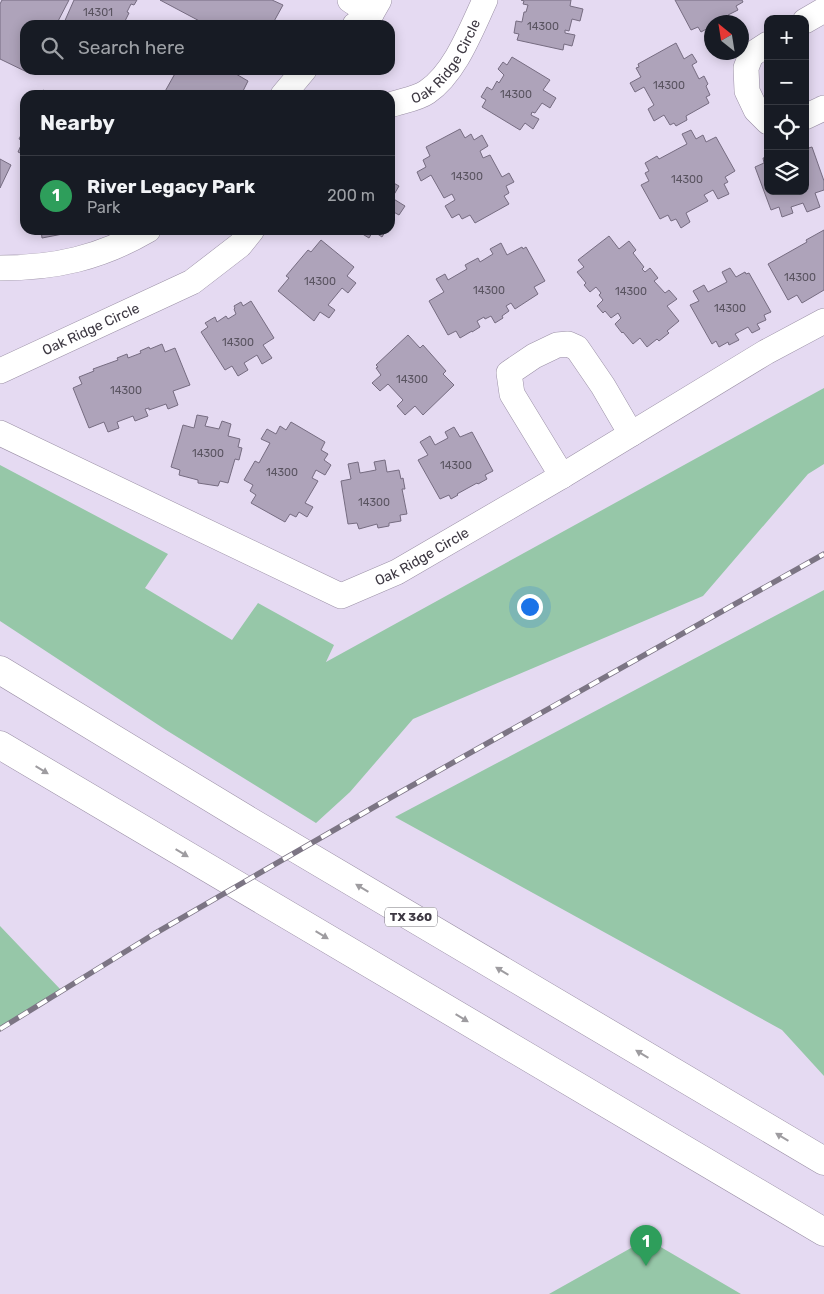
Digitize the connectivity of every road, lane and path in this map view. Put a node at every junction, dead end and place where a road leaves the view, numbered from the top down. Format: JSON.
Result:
{"nodes":[{"id":1,"x":350,"y":0,"type":"edge"},
{"id":2,"x":485,"y":0,"type":"edge"},
{"id":3,"x":824,"y":10,"type":"edge"},
{"id":4,"x":368,"y":13,"type":"edge"},
{"id":5,"x":809,"y":19,"type":"edge"},
{"id":6,"x":764,"y":46,"type":"edge"},
{"id":7,"x":300,"y":75,"type":"edge"},
{"id":8,"x":287,"y":90,"type":"edge"},
{"id":9,"x":395,"y":103,"type":"edge"},
{"id":10,"x":824,"y":108,"type":"edge"},
{"id":11,"x":809,"y":115,"type":"edge"},
{"id":12,"x":764,"y":118,"type":"edge"},
{"id":13,"x":138,"y":235,"type":"edge"},
{"id":14,"x":248,"y":235,"type":"edge"},
{"id":15,"x":0,"y":268,"type":"edge"},
{"id":16,"x":824,"y":321,"type":"edge"},
{"id":17,"x":0,"y":371,"type":"edge"},
{"id":18,"x":0,"y":433,"type":"edge"},
{"id":19,"x":631,"y":434,"type":"junction"},
{"id":20,"x":562,"y":476,"type":"junction"},
{"id":21,"x":0,"y":670,"type":"edge"},
{"id":22,"x":0,"y":745,"type":"edge"},
{"id":23,"x":824,"y":1161,"type":"edge"},
{"id":24,"x":824,"y":1232,"type":"edge"}],
"edges":[{"from":1,"to":4,"type":"street"},
{"from":2,"to":9,"type":"street","name":"Oak Ridge Circle"},
{"from":3,"to":5,"type":"street"},
{"from":6,"to":12,"type":"street"},
{"from":7,"to":8,"type":"street"},
{"from":10,"to":11,"type":"street"},
{"from":13,"to":15,"type":"street"},
{"from":14,"to":17,"type":"street","name":"Oak Ridge Circle"},
{"from":16,"to":19,"type":"street","name":"Oak Ridge Circle"},
{"from":18,"to":20,"type":"street","name":"Oak Ridge Circle"},
{"from":19,"to":20,"type":"street","name":"Oak Ridge Circle"},
{"from":19,"to":20,"type":"street"},
{"from":23,"to":21,"type":"highway","number":"TX 360","one_way":true},
{"from":22,"to":24,"type":"highway","one_way":true}]}
